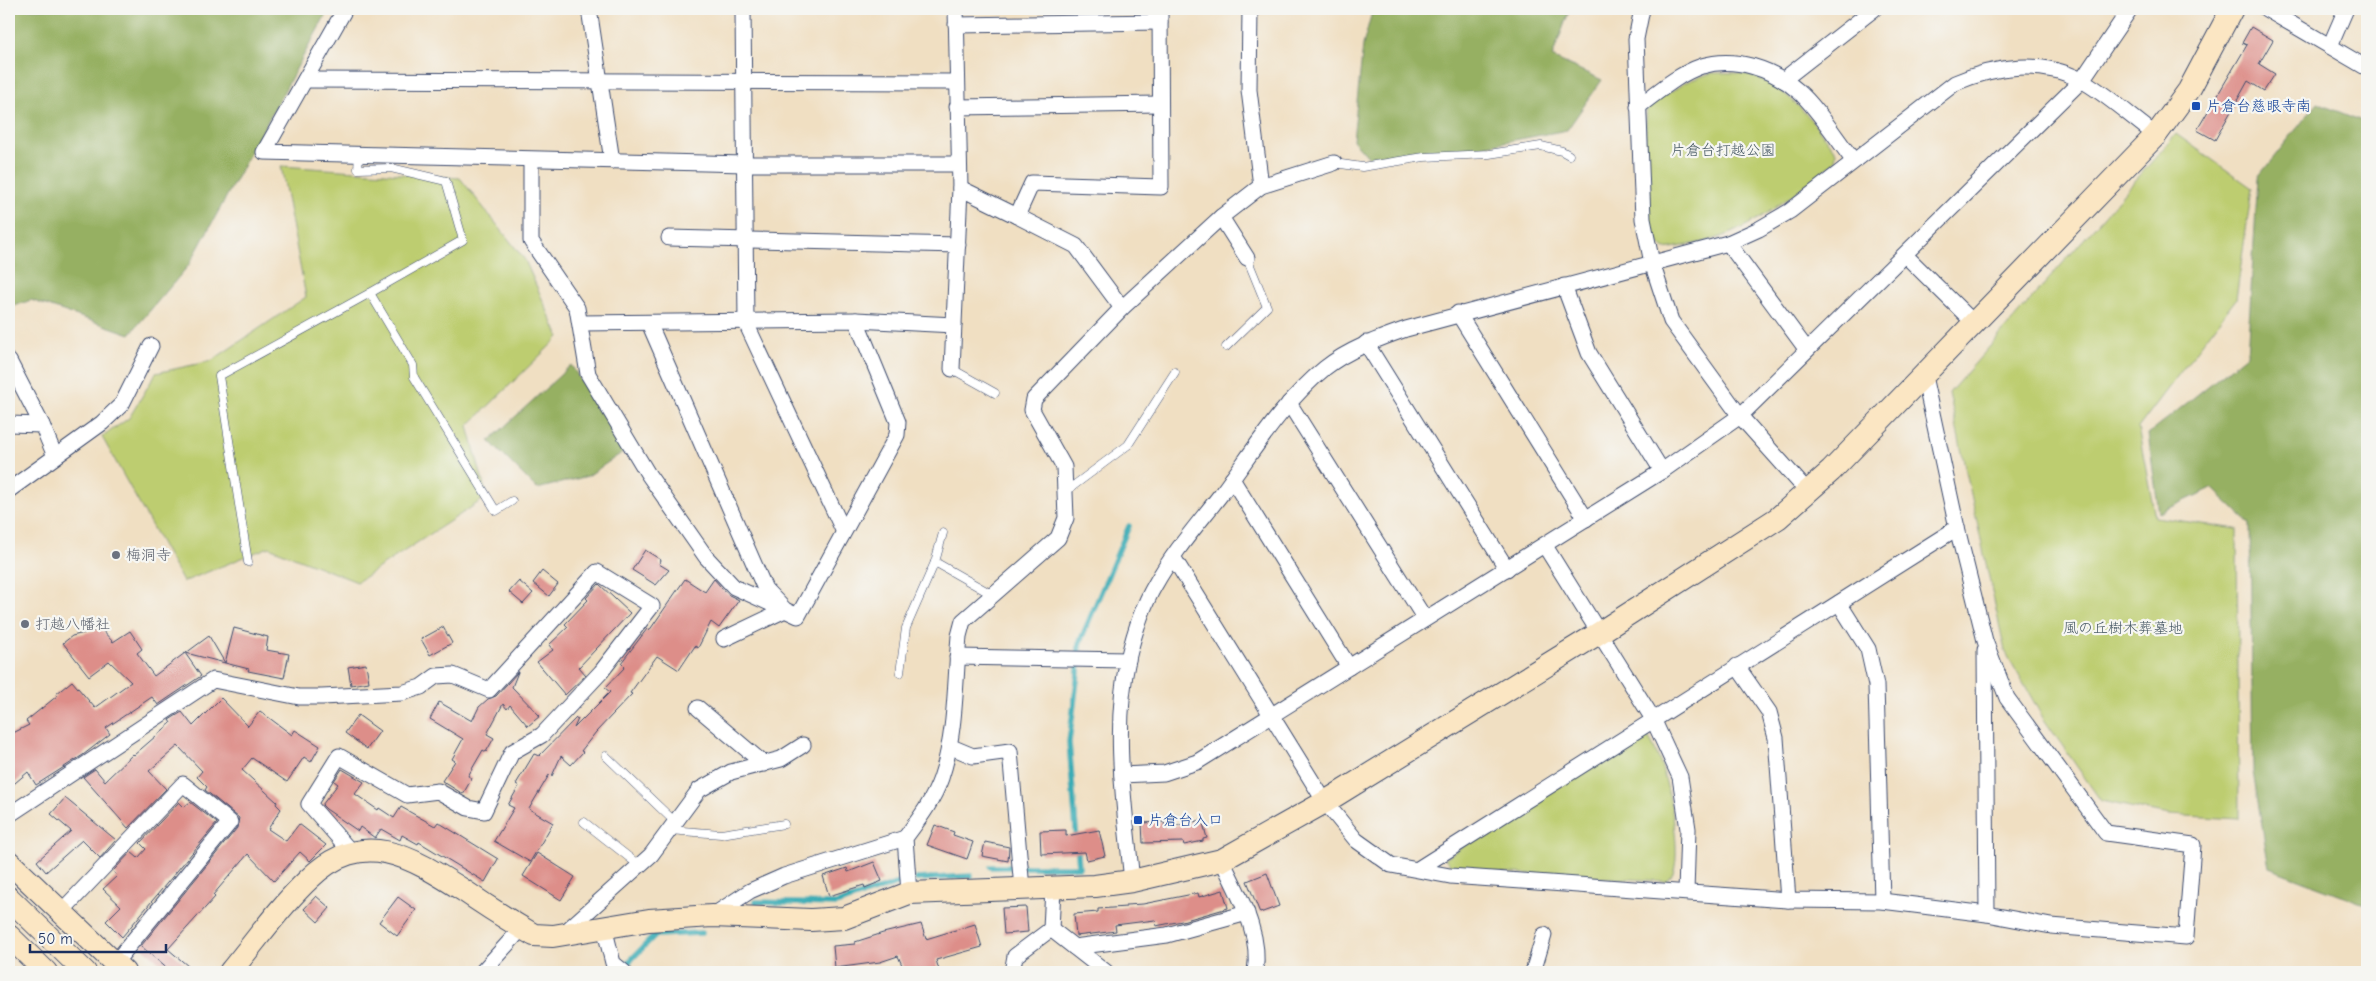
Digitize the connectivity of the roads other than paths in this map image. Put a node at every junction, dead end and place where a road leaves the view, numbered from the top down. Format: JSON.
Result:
{"nodes":[{"id":1,"x":345,"y":9,"type":"edge"},
{"id":2,"x":589,"y":9,"type":"edge"},
{"id":3,"x":743,"y":9,"type":"edge"},
{"id":4,"x":956,"y":9,"type":"edge"},
{"id":5,"x":1250,"y":9,"type":"edge"},
{"id":6,"x":1642,"y":9,"type":"edge"},
{"id":7,"x":1874,"y":9,"type":"edge"},
{"id":8,"x":2130,"y":9,"type":"edge"},
{"id":9,"x":2232,"y":9,"type":"edge"},
{"id":10,"x":2266,"y":9,"type":"edge"},
{"id":11,"x":2346,"y":9,"type":"edge"},
{"id":12,"x":1160,"y":15,"type":"edge"},
{"id":13,"x":956,"y":25,"type":"junction"},
{"id":14,"x":2330,"y":46,"type":"junction"},
{"id":15,"x":2367,"y":68,"type":"edge"},
{"id":16,"x":305,"y":80,"type":"junction"},
{"id":17,"x":1782,"y":80,"type":"junction"},
{"id":18,"x":2082,"y":80,"type":"junction"},
{"id":19,"x":600,"y":81,"type":"junction"},
{"id":20,"x":744,"y":81,"type":"junction"},
{"id":21,"x":957,"y":82,"type":"junction"},
{"id":22,"x":1160,"y":104,"type":"junction"},
{"id":23,"x":957,"y":107,"type":"junction"},
{"id":24,"x":1638,"y":107,"type":"junction"},
{"id":25,"x":2156,"y":135,"type":"junction"},
{"id":26,"x":359,"y":155,"type":"junction"},
{"id":27,"x":1569,"y":155,"type":"dead end"},
{"id":28,"x":531,"y":160,"type":"junction"},
{"id":29,"x":1853,"y":160,"type":"junction"},
{"id":30,"x":612,"y":161,"type":"junction"},
{"id":31,"x":1334,"y":163,"type":"joint"},
{"id":32,"x":745,"y":164,"type":"junction"},
{"id":33,"x":958,"y":164,"type":"junction"},
{"id":34,"x":1262,"y":186,"type":"junction"},
{"id":35,"x":960,"y":188,"type":"junction"},
{"id":36,"x":1017,"y":216,"type":"junction"},
{"id":37,"x":1221,"y":217,"type":"junction"},
{"id":38,"x":669,"y":238,"type":"dead end"},
{"id":39,"x":746,"y":240,"type":"junction"},
{"id":40,"x":1728,"y":243,"type":"junction"},
{"id":41,"x":958,"y":245,"type":"junction"},
{"id":42,"x":1905,"y":255,"type":"junction"},
{"id":43,"x":1247,"y":258,"type":"joint"},
{"id":44,"x":1652,"y":264,"type":"junction"},
{"id":45,"x":1564,"y":286,"type":"junction"},
{"id":46,"x":370,"y":293,"type":"junction"},
{"id":47,"x":1122,"y":308,"type":"junction"},
{"id":48,"x":1458,"y":314,"type":"junction"},
{"id":49,"x":856,"y":320,"type":"junction"},
{"id":50,"x":580,"y":323,"type":"junction"},
{"id":51,"x":746,"y":323,"type":"junction"},
{"id":52,"x":1974,"y":323,"type":"junction"},
{"id":53,"x":649,"y":324,"type":"junction"},
{"id":54,"x":954,"y":325,"type":"junction"},
{"id":55,"x":1366,"y":343,"type":"junction"},
{"id":56,"x":151,"y":346,"type":"dead end"},
{"id":57,"x":1226,"y":347,"type":"dead end"},
{"id":58,"x":1807,"y":350,"type":"junction"},
{"id":59,"x":9,"y":361,"type":"edge"},
{"id":60,"x":952,"y":369,"type":"joint"},
{"id":61,"x":1175,"y":372,"type":"dead end"},
{"id":62,"x":1924,"y":376,"type":"junction"},
{"id":63,"x":996,"y":393,"type":"dead end"},
{"id":64,"x":1289,"y":403,"type":"junction"},
{"id":65,"x":1740,"y":416,"type":"junction"},
{"id":66,"x":9,"y":424,"type":"edge"},
{"id":67,"x":42,"y":425,"type":"junction"},
{"id":68,"x":55,"y":456,"type":"junction"},
{"id":69,"x":1662,"y":471,"type":"junction"},
{"id":70,"x":1232,"y":479,"type":"junction"},
{"id":71,"x":9,"y":490,"type":"edge"},
{"id":72,"x":1808,"y":492,"type":"junction"},
{"id":73,"x":1064,"y":493,"type":"junction"},
{"id":74,"x":512,"y":501,"type":"dead end"},
{"id":75,"x":1586,"y":519,"type":"junction"},
{"id":76,"x":1957,"y":528,"type":"junction"},
{"id":77,"x":843,"y":530,"type":"junction"},
{"id":78,"x":943,"y":533,"type":"dead end"},
{"id":79,"x":1545,"y":546,"type":"junction"},
{"id":80,"x":1174,"y":557,"type":"junction"},
{"id":81,"x":248,"y":562,"type":"dead end"},
{"id":82,"x":935,"y":562,"type":"junction"},
{"id":83,"x":1506,"y":569,"type":"junction"},
{"id":84,"x":993,"y":595,"type":"junction"},
{"id":85,"x":1839,"y":603,"type":"junction"},
{"id":86,"x":785,"y":610,"type":"junction"},
{"id":87,"x":1425,"y":619,"type":"junction"},
{"id":88,"x":1599,"y":633,"type":"junction"},
{"id":89,"x":724,"y":638,"type":"dead end"},
{"id":90,"x":1985,"y":641,"type":"junction"},
{"id":91,"x":957,"y":657,"type":"junction"},
{"id":92,"x":1128,"y":660,"type":"junction"},
{"id":93,"x":1737,"y":666,"type":"junction"},
{"id":94,"x":1349,"y":667,"type":"junction"},
{"id":95,"x":900,"y":673,"type":"dead end"},
{"id":96,"x":698,"y":708,"type":"dead end"},
{"id":97,"x":1270,"y":715,"type":"junction"},
{"id":98,"x":1652,"y":719,"type":"junction"},
{"id":99,"x":803,"y":745,"type":"dead end"},
{"id":100,"x":949,"y":746,"type":"junction"},
{"id":101,"x":606,"y":756,"type":"dead end"},
{"id":102,"x":764,"y":764,"type":"junction"},
{"id":103,"x":1122,"y":775,"type":"junction"},
{"id":104,"x":1325,"y":802,"type":"junction"},
{"id":105,"x":9,"y":815,"type":"edge"},
{"id":106,"x":584,"y":822,"type":"dead end"},
{"id":107,"x":784,"y":824,"type":"dead end"},
{"id":108,"x":672,"y":826,"type":"junction"},
{"id":109,"x":905,"y":838,"type":"junction"},
{"id":110,"x":352,"y":853,"type":"junction"},
{"id":111,"x":1222,"y":860,"type":"junction"},
{"id":112,"x":9,"y":862,"type":"edge"},
{"id":113,"x":640,"y":866,"type":"junction"},
{"id":114,"x":1418,"y":869,"type":"junction"},
{"id":115,"x":1132,"y":881,"type":"junction"},
{"id":116,"x":1021,"y":883,"type":"junction"},
{"id":117,"x":1052,"y":888,"type":"junction"},
{"id":118,"x":1686,"y":892,"type":"junction"},
{"id":119,"x":909,"y":893,"type":"junction"},
{"id":120,"x":9,"y":898,"type":"edge"},
{"id":121,"x":1788,"y":900,"type":"junction"},
{"id":122,"x":1882,"y":901,"type":"junction"},
{"id":123,"x":61,"y":912,"type":"junction"},
{"id":124,"x":1247,"y":913,"type":"junction"},
{"id":125,"x":1987,"y":914,"type":"junction"},
{"id":126,"x":712,"y":916,"type":"junction"},
{"id":127,"x":604,"y":927,"type":"junction"},
{"id":128,"x":522,"y":928,"type":"junction"},
{"id":129,"x":1051,"y":930,"type":"junction"},
{"id":130,"x":563,"y":934,"type":"junction"},
{"id":131,"x":1544,"y":935,"type":"dead end"},
{"id":132,"x":9,"y":936,"type":"edge"},
{"id":133,"x":1074,"y":947,"type":"junction"},
{"id":134,"x":119,"y":968,"type":"edge"},
{"id":135,"x":46,"y":972,"type":"edge"},
{"id":136,"x":86,"y":972,"type":"edge"},
{"id":137,"x":230,"y":972,"type":"edge"},
{"id":138,"x":482,"y":972,"type":"edge"},
{"id":139,"x":624,"y":972,"type":"edge"},
{"id":140,"x":1012,"y":972,"type":"edge"},
{"id":141,"x":1106,"y":972,"type":"edge"},
{"id":142,"x":1255,"y":972,"type":"edge"},
{"id":143,"x":1533,"y":972,"type":"edge"}],
"edges":[{"from":1,"to":16,"type":"street"},
{"from":2,"to":19,"type":"street"},
{"from":3,"to":20,"type":"street"},
{"from":4,"to":13,"type":"street"},
{"from":5,"to":34,"type":"street"},
{"from":6,"to":24,"type":"street"},
{"from":7,"to":17,"type":"street"},
{"from":8,"to":18,"type":"street"},
{"from":9,"to":25,"type":"street"},
{"from":10,"to":14,"type":"street"},
{"from":11,"to":14,"type":"street"},
{"from":12,"to":13,"type":"street"},
{"from":12,"to":22,"type":"street"},
{"from":13,"to":21,"type":"street"},
{"from":14,"to":15,"type":"street"},
{"from":16,"to":19,"type":"street"},
{"from":16,"to":26,"type":"street"},
{"from":17,"to":24,"type":"street"},
{"from":17,"to":29,"type":"street"},
{"from":18,"to":25,"type":"street"},
{"from":18,"to":29,"type":"street"},
{"from":18,"to":42,"type":"street"},
{"from":19,"to":20,"type":"street"},
{"from":19,"to":30,"type":"street"},
{"from":20,"to":21,"type":"street"},
{"from":20,"to":32,"type":"street"},
{"from":21,"to":23,"type":"street"},
{"from":22,"to":23,"type":"street"},
{"from":22,"to":36,"type":"street"},
{"from":23,"to":33,"type":"street"},
{"from":24,"to":44,"type":"street"},
{"from":25,"to":52,"type":"street"},
{"from":26,"to":28,"type":"street"},
{"from":26,"to":46,"type":"lane"},
{"from":27,"to":31,"type":"lane"},
{"from":28,"to":30,"type":"street"},
{"from":28,"to":50,"type":"street"},
{"from":29,"to":40,"type":"street"},
{"from":30,"to":32,"type":"street"},
{"from":31,"to":34,"type":"street"},
{"from":32,"to":33,"type":"street"},
{"from":32,"to":39,"type":"street"},
{"from":33,"to":35,"type":"street"},
{"from":34,"to":37,"type":"street"},
{"from":35,"to":36,"type":"street"},
{"from":35,"to":41,"type":"street"},
{"from":36,"to":47,"type":"street"},
{"from":37,"to":43,"type":"street"},
{"from":37,"to":47,"type":"street"},
{"from":38,"to":39,"type":"street"},
{"from":39,"to":41,"type":"street"},
{"from":39,"to":51,"type":"street"},
{"from":40,"to":44,"type":"street"},
{"from":40,"to":58,"type":"street"},
{"from":41,"to":54,"type":"street"},
{"from":42,"to":52,"type":"street"},
{"from":42,"to":58,"type":"street"},
{"from":43,"to":57,"type":"lane"},
{"from":44,"to":45,"type":"street"},
{"from":44,"to":65,"type":"street"},
{"from":45,"to":48,"type":"street"},
{"from":45,"to":69,"type":"street"},
{"from":46,"to":74,"type":"lane"},
{"from":46,"to":81,"type":"lane"},
{"from":47,"to":73,"type":"street"},
{"from":48,"to":55,"type":"street"},
{"from":48,"to":75,"type":"street"},
{"from":49,"to":51,"type":"street"},
{"from":49,"to":54,"type":"street"},
{"from":49,"to":77,"type":"street"},
{"from":50,"to":53,"type":"street"},
{"from":50,"to":86,"type":"street"},
{"from":51,"to":53,"type":"street"},
{"from":51,"to":77,"type":"street"},
{"from":52,"to":62,"type":"street"},
{"from":53,"to":86,"type":"street"},
{"from":54,"to":60,"type":"street"},
{"from":55,"to":64,"type":"street"},
{"from":55,"to":83,"type":"street"},
{"from":56,"to":68,"type":"street"},
{"from":58,"to":65,"type":"street"},
{"from":59,"to":67,"type":"street"},
{"from":60,"to":63,"type":"lane"},
{"from":61,"to":73,"type":"lane"},
{"from":62,"to":72,"type":"street"},
{"from":62,"to":76,"type":"street"},
{"from":64,"to":70,"type":"street"},
{"from":64,"to":87,"type":"street"},
{"from":65,"to":69,"type":"street"},
{"from":65,"to":72,"type":"street"},
{"from":66,"to":67,"type":"street"},
{"from":67,"to":68,"type":"street"},
{"from":68,"to":71,"type":"street"},
{"from":69,"to":75,"type":"street"},
{"from":70,"to":80,"type":"street"},
{"from":70,"to":94,"type":"street"},
{"from":72,"to":88,"type":"street"},
{"from":73,"to":84,"type":"street"},
{"from":75,"to":79,"type":"street"},
{"from":76,"to":85,"type":"street"},
{"from":76,"to":90,"type":"street"},
{"from":77,"to":86,"type":"street"},
{"from":78,"to":82,"type":"lane"},
{"from":79,"to":83,"type":"street"},
{"from":79,"to":88,"type":"street"},
{"from":80,"to":92,"type":"street"},
{"from":80,"to":97,"type":"street"},
{"from":82,"to":84,"type":"lane"},
{"from":82,"to":95,"type":"lane"},
{"from":83,"to":87,"type":"street"},
{"from":84,"to":91,"type":"street"},
{"from":85,"to":93,"type":"street"},
{"from":85,"to":122,"type":"street"},
{"from":86,"to":89,"type":"street"},
{"from":87,"to":94,"type":"street"},
{"from":88,"to":98,"type":"street"},
{"from":88,"to":104,"type":"street"},
{"from":90,"to":125,"type":"street"},
{"from":90,"to":125,"type":"street"},
{"from":91,"to":92,"type":"street"},
{"from":91,"to":100,"type":"street"},
{"from":92,"to":103,"type":"street"},
{"from":93,"to":98,"type":"street"},
{"from":93,"to":121,"type":"street"},
{"from":94,"to":97,"type":"street"},
{"from":96,"to":102,"type":"street"},
{"from":97,"to":103,"type":"street"},
{"from":97,"to":104,"type":"street"},
{"from":98,"to":114,"type":"street"},
{"from":98,"to":118,"type":"street"},
{"from":99,"to":102,"type":"street"},
{"from":100,"to":109,"type":"street"},
{"from":100,"to":116,"type":"street"},
{"from":101,"to":108,"type":"lane"},
{"from":102,"to":108,"type":"street"},
{"from":103,"to":115,"type":"street"},
{"from":104,"to":111,"type":"street"},
{"from":104,"to":114,"type":"street"},
{"from":105,"to":110,"type":"street"},
{"from":106,"to":113,"type":"lane"},
{"from":107,"to":108,"type":"lane"},
{"from":108,"to":113,"type":"street"},
{"from":109,"to":119,"type":"street"},
{"from":109,"to":126,"type":"street"},
{"from":110,"to":128,"type":"street"},
{"from":110,"to":137,"type":"street"},
{"from":111,"to":115,"type":"street"},
{"from":111,"to":124,"type":"street"},
{"from":112,"to":123,"type":"street"},
{"from":113,"to":130,"type":"street"},
{"from":114,"to":118,"type":"street"},
{"from":115,"to":117,"type":"street"},
{"from":116,"to":117,"type":"street"},
{"from":116,"to":119,"type":"street"},
{"from":117,"to":129,"type":"street"},
{"from":118,"to":121,"type":"street"},
{"from":119,"to":126,"type":"street"},
{"from":120,"to":136,"type":"street"},
{"from":121,"to":122,"type":"street"},
{"from":122,"to":125,"type":"street"},
{"from":123,"to":134,"type":"street"},
{"from":123,"to":134,"type":"street"},
{"from":124,"to":133,"type":"street"},
{"from":124,"to":142,"type":"street"},
{"from":126,"to":127,"type":"street"},
{"from":127,"to":130,"type":"street"},
{"from":127,"to":139,"type":"street"},
{"from":128,"to":130,"type":"street"},
{"from":128,"to":138,"type":"street"},
{"from":129,"to":133,"type":"street"},
{"from":129,"to":140,"type":"street"},
{"from":131,"to":143,"type":"street"},
{"from":132,"to":135,"type":"street"},
{"from":133,"to":141,"type":"street"}]}
